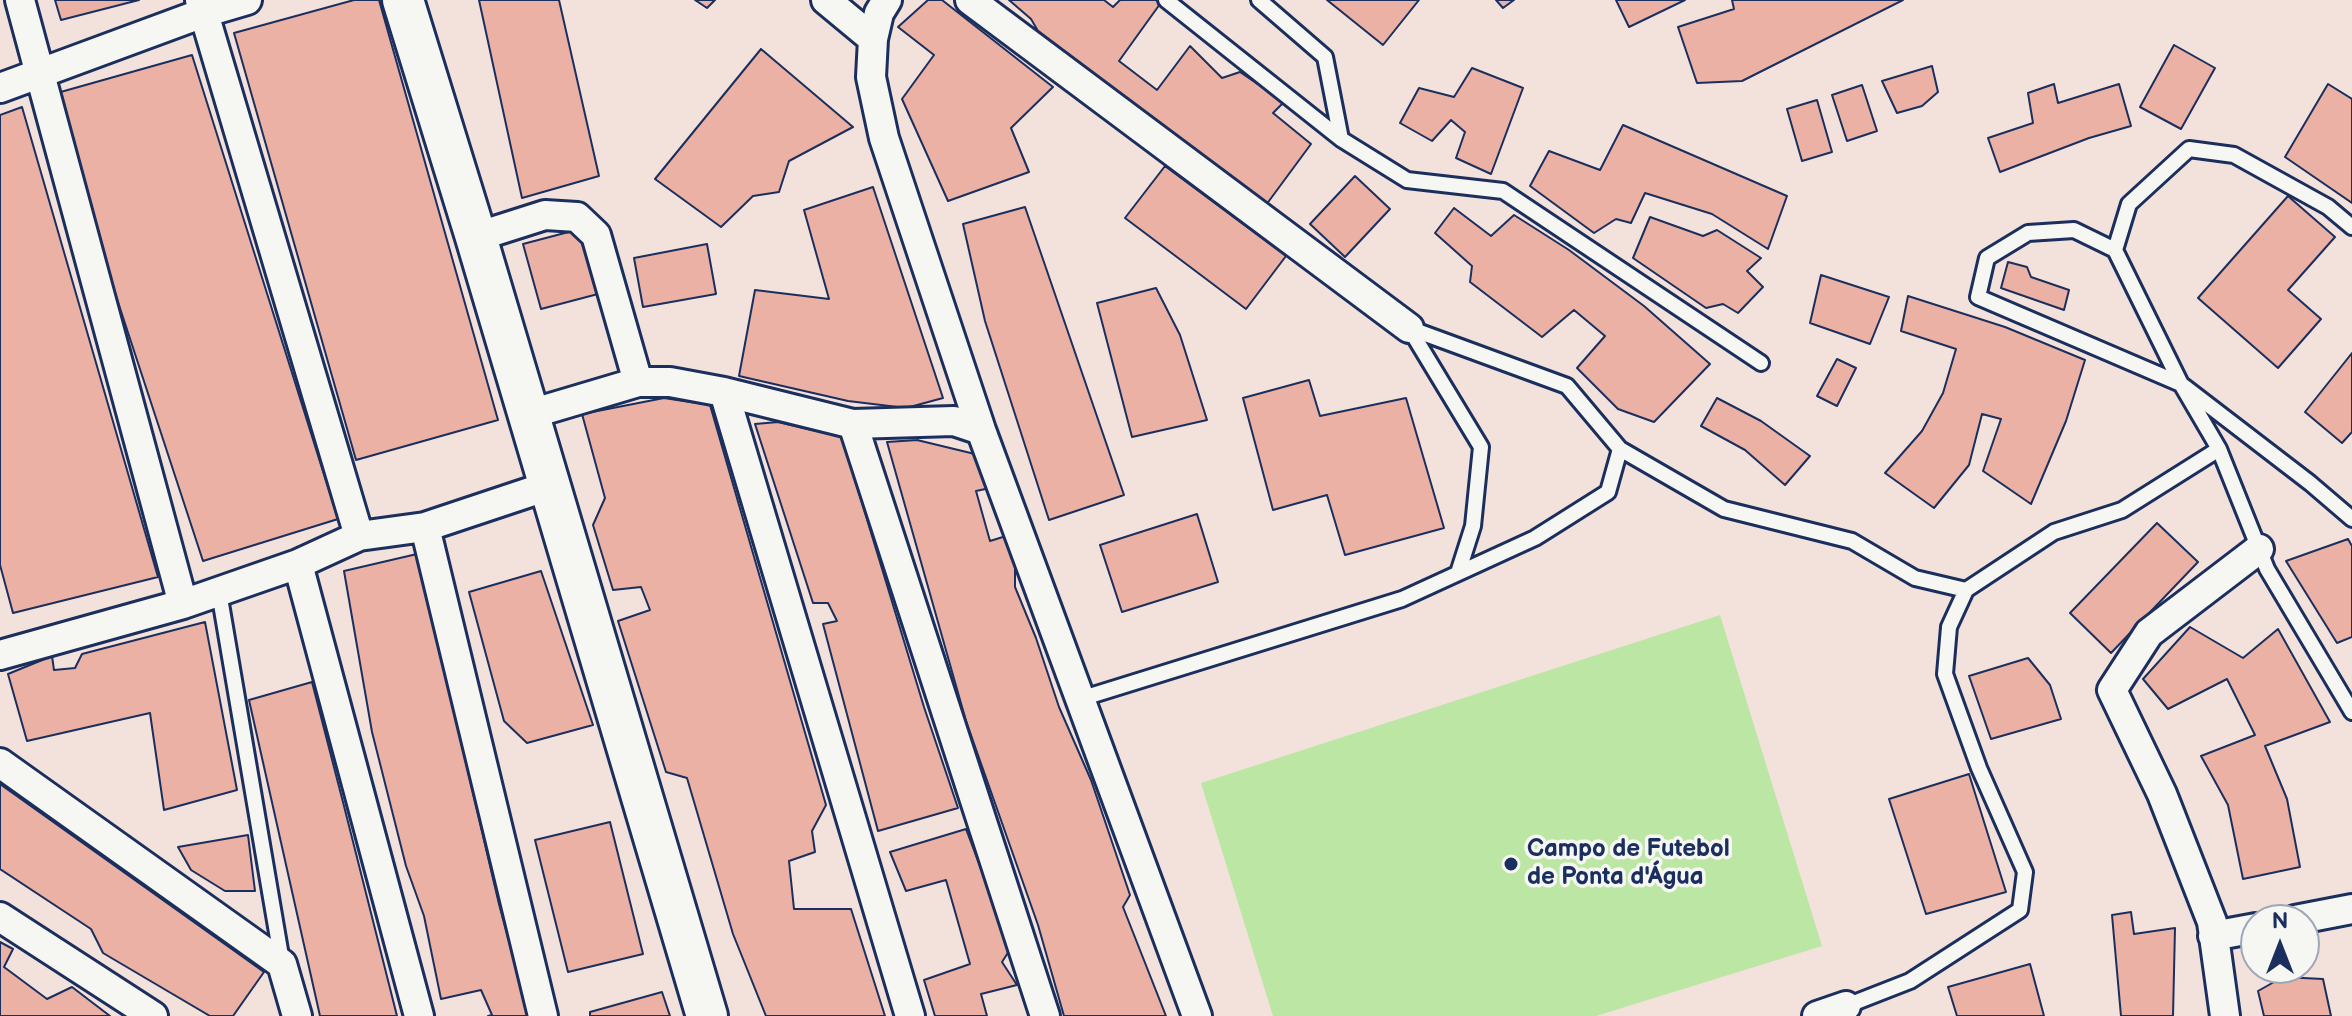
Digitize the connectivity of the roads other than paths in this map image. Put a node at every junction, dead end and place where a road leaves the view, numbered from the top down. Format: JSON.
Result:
{"nodes":[{"id":1,"x":20,"y":0,"type":"edge"},
{"id":2,"x":247,"y":0,"type":"edge"},
{"id":3,"x":403,"y":0,"type":"edge"},
{"id":4,"x":826,"y":0,"type":"edge"},
{"id":5,"x":887,"y":0,"type":"edge"},
{"id":6,"x":970,"y":0,"type":"edge"},
{"id":7,"x":1166,"y":0,"type":"edge"},
{"id":8,"x":1264,"y":1,"type":"edge"},
{"id":9,"x":202,"y":7,"type":"edge"},
{"id":10,"x":873,"y":39,"type":"junction"},
{"id":11,"x":38,"y":75,"type":"junction"},
{"id":12,"x":0,"y":88,"type":"edge"},
{"id":13,"x":1341,"y":139,"type":"junction"},
{"id":14,"x":2352,"y":227,"type":"edge"},
{"id":15,"x":476,"y":237,"type":"junction"},
{"id":16,"x":2115,"y":250,"type":"junction"},
{"id":17,"x":1409,"y":328,"type":"junction"},
{"id":18,"x":1761,"y":363,"type":"dead end"},
{"id":19,"x":638,"y":382,"type":"junction"},
{"id":20,"x":2181,"y":384,"type":"junction"},
{"id":21,"x":724,"y":392,"type":"junction"},
{"id":22,"x":527,"y":415,"type":"junction"},
{"id":23,"x":853,"y":424,"type":"junction"},
{"id":24,"x":981,"y":430,"type":"junction"},
{"id":25,"x":1620,"y":449,"type":"junction"},
{"id":26,"x":2219,"y":449,"type":"junction"},
{"id":27,"x":548,"y":486,"type":"junction"},
{"id":28,"x":2352,"y":519,"type":"edge"},
{"id":29,"x":425,"y":527,"type":"junction"},
{"id":30,"x":359,"y":536,"type":"junction"},
{"id":31,"x":2259,"y":549,"type":"junction"},
{"id":32,"x":298,"y":564,"type":"junction"},
{"id":33,"x":1458,"y":573,"type":"junction"},
{"id":34,"x":1966,"y":590,"type":"junction"},
{"id":35,"x":219,"y":592,"type":"junction"},
{"id":36,"x":183,"y":604,"type":"junction"},
{"id":37,"x":0,"y":655,"type":"edge"},
{"id":38,"x":1080,"y":699,"type":"junction"},
{"id":39,"x":2352,"y":712,"type":"edge"},
{"id":40,"x":0,"y":763,"type":"edge"},
{"id":41,"x":2352,"y":909,"type":"edge"},
{"id":42,"x":2320,"y":915,"type":"edge"},
{"id":43,"x":0,"y":917,"type":"edge"},
{"id":44,"x":2240,"y":931,"type":"edge"},
{"id":45,"x":2213,"y":936,"type":"junction"},
{"id":46,"x":282,"y":964,"type":"junction"},
{"id":47,"x":1846,"y":1006,"type":"joint"},
{"id":48,"x":153,"y":1016,"type":"edge"},
{"id":49,"x":297,"y":1016,"type":"edge"},
{"id":50,"x":419,"y":1016,"type":"edge"},
{"id":51,"x":543,"y":1016,"type":"edge"},
{"id":52,"x":707,"y":1016,"type":"edge"},
{"id":53,"x":910,"y":1016,"type":"edge"},
{"id":54,"x":1045,"y":1016,"type":"edge"},
{"id":55,"x":1197,"y":1016,"type":"edge"},
{"id":56,"x":1817,"y":1016,"type":"edge"},
{"id":57,"x":2225,"y":1016,"type":"edge"}],
"edges":[{"from":1,"to":11,"type":"street"},
{"from":2,"to":9,"type":"street"},
{"from":3,"to":15,"type":"street"},
{"from":4,"to":10,"type":"street"},
{"from":5,"to":10,"type":"street"},
{"from":6,"to":17,"type":"street"},
{"from":7,"to":13,"type":"lane"},
{"from":8,"to":13,"type":"lane"},
{"from":9,"to":11,"type":"street"},
{"from":9,"to":30,"type":"street"},
{"from":10,"to":24,"type":"street"},
{"from":11,"to":12,"type":"street"},
{"from":11,"to":36,"type":"street"},
{"from":13,"to":18,"type":"lane"},
{"from":14,"to":16,"type":"lane"},
{"from":15,"to":19,"type":"street"},
{"from":15,"to":22,"type":"street"},
{"from":16,"to":20,"type":"lane"},
{"from":16,"to":20,"type":"lane"},
{"from":17,"to":25,"type":"lane"},
{"from":17,"to":33,"type":"lane"},
{"from":19,"to":21,"type":"street"},
{"from":19,"to":22,"type":"street"},
{"from":20,"to":26,"type":"lane"},
{"from":20,"to":28,"type":"lane"},
{"from":21,"to":23,"type":"street"},
{"from":21,"to":53,"type":"street"},
{"from":22,"to":27,"type":"street"},
{"from":23,"to":24,"type":"street"},
{"from":23,"to":54,"type":"street"},
{"from":24,"to":38,"type":"street"},
{"from":25,"to":33,"type":"lane"},
{"from":25,"to":34,"type":"lane"},
{"from":26,"to":31,"type":"lane"},
{"from":26,"to":34,"type":"lane"},
{"from":27,"to":29,"type":"street"},
{"from":27,"to":52,"type":"street"},
{"from":29,"to":30,"type":"street"},
{"from":29,"to":51,"type":"street"},
{"from":30,"to":32,"type":"street"},
{"from":31,"to":39,"type":"lane"},
{"from":31,"to":45,"type":"street"},
{"from":32,"to":35,"type":"street"},
{"from":32,"to":50,"type":"street"},
{"from":33,"to":38,"type":"lane"},
{"from":34,"to":47,"type":"lane"},
{"from":35,"to":36,"type":"street"},
{"from":35,"to":46,"type":"lane"},
{"from":36,"to":37,"type":"street"},
{"from":38,"to":55,"type":"street"},
{"from":40,"to":46,"type":"street"},
{"from":41,"to":42,"type":"street"},
{"from":43,"to":48,"type":"street"},
{"from":44,"to":45,"type":"street"},
{"from":45,"to":57,"type":"street"},
{"from":46,"to":49,"type":"street"},
{"from":47,"to":56,"type":"street"}]}
